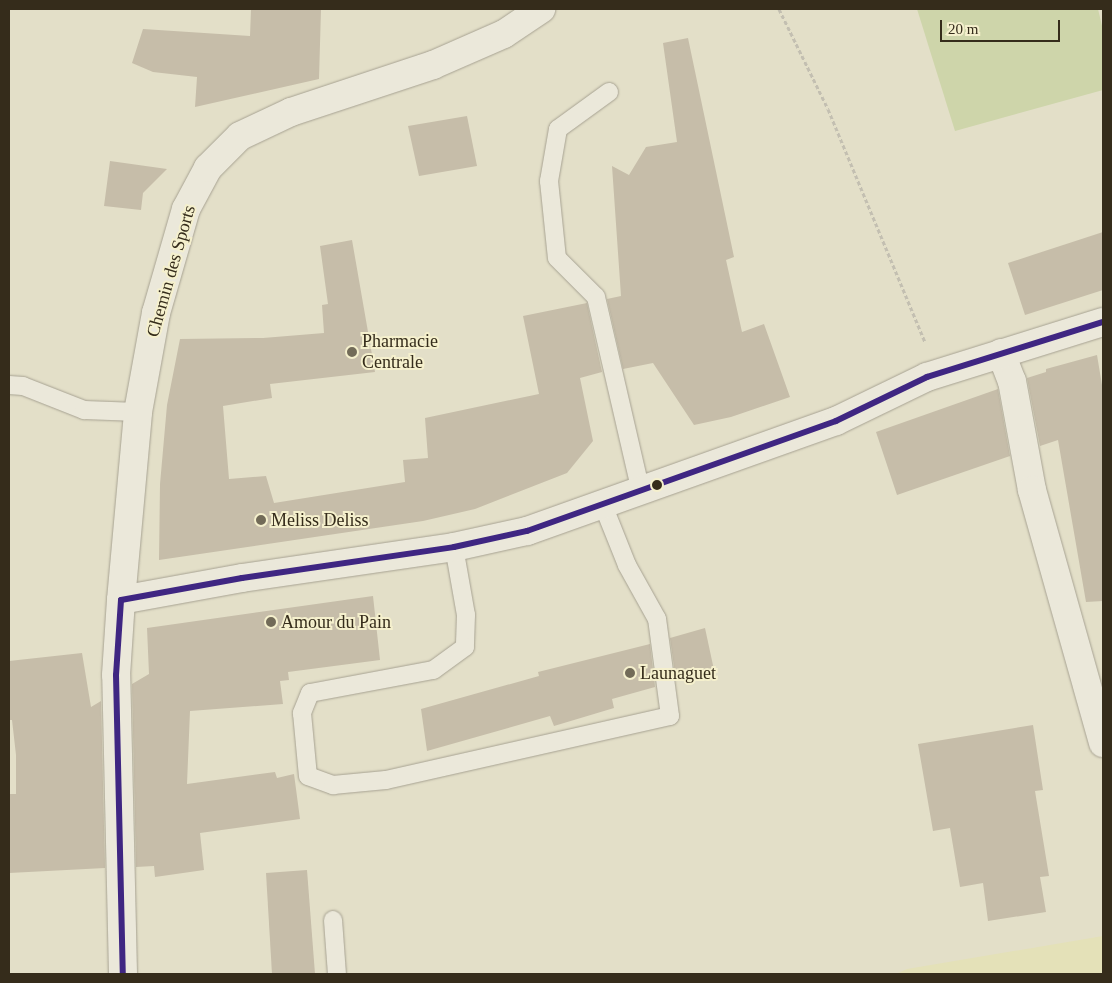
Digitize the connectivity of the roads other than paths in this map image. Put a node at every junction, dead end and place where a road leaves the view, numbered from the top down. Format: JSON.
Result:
{"nodes":[{"id":1,"x":541,"y":9,"type":"edge"},
{"id":2,"x":609,"y":92,"type":"dead end"},
{"id":3,"x":1103,"y":322,"type":"edge"},
{"id":4,"x":1001,"y":353,"type":"junction"},
{"id":5,"x":9,"y":385,"type":"edge"},
{"id":6,"x":138,"y":412,"type":"junction"},
{"id":7,"x":640,"y":492,"type":"junction"},
{"id":8,"x":603,"y":505,"type":"junction"},
{"id":9,"x":454,"y":547,"type":"junction"},
{"id":10,"x":121,"y":600,"type":"junction"},
{"id":11,"x":1103,"y":743,"type":"edge"},
{"id":12,"x":334,"y":920,"type":"dead end"},
{"id":13,"x":123,"y":974,"type":"edge"},
{"id":14,"x":337,"y":974,"type":"edge"}],
"edges":[{"from":1,"to":6,"type":"street","name":"Chemin des Sports"},
{"from":2,"to":7,"type":"lane"},
{"from":3,"to":4,"type":"street"},
{"from":4,"to":7,"type":"street"},
{"from":4,"to":11,"type":"street"},
{"from":5,"to":6,"type":"lane"},
{"from":6,"to":10,"type":"street","name":"Chemin des Sports"},
{"from":7,"to":8,"type":"street"},
{"from":8,"to":9,"type":"street"},
{"from":8,"to":9,"type":"lane"},
{"from":9,"to":10,"type":"street"},
{"from":10,"to":13,"type":"street","name":"Chemin des Sports"},
{"from":12,"to":14,"type":"lane"}]}
